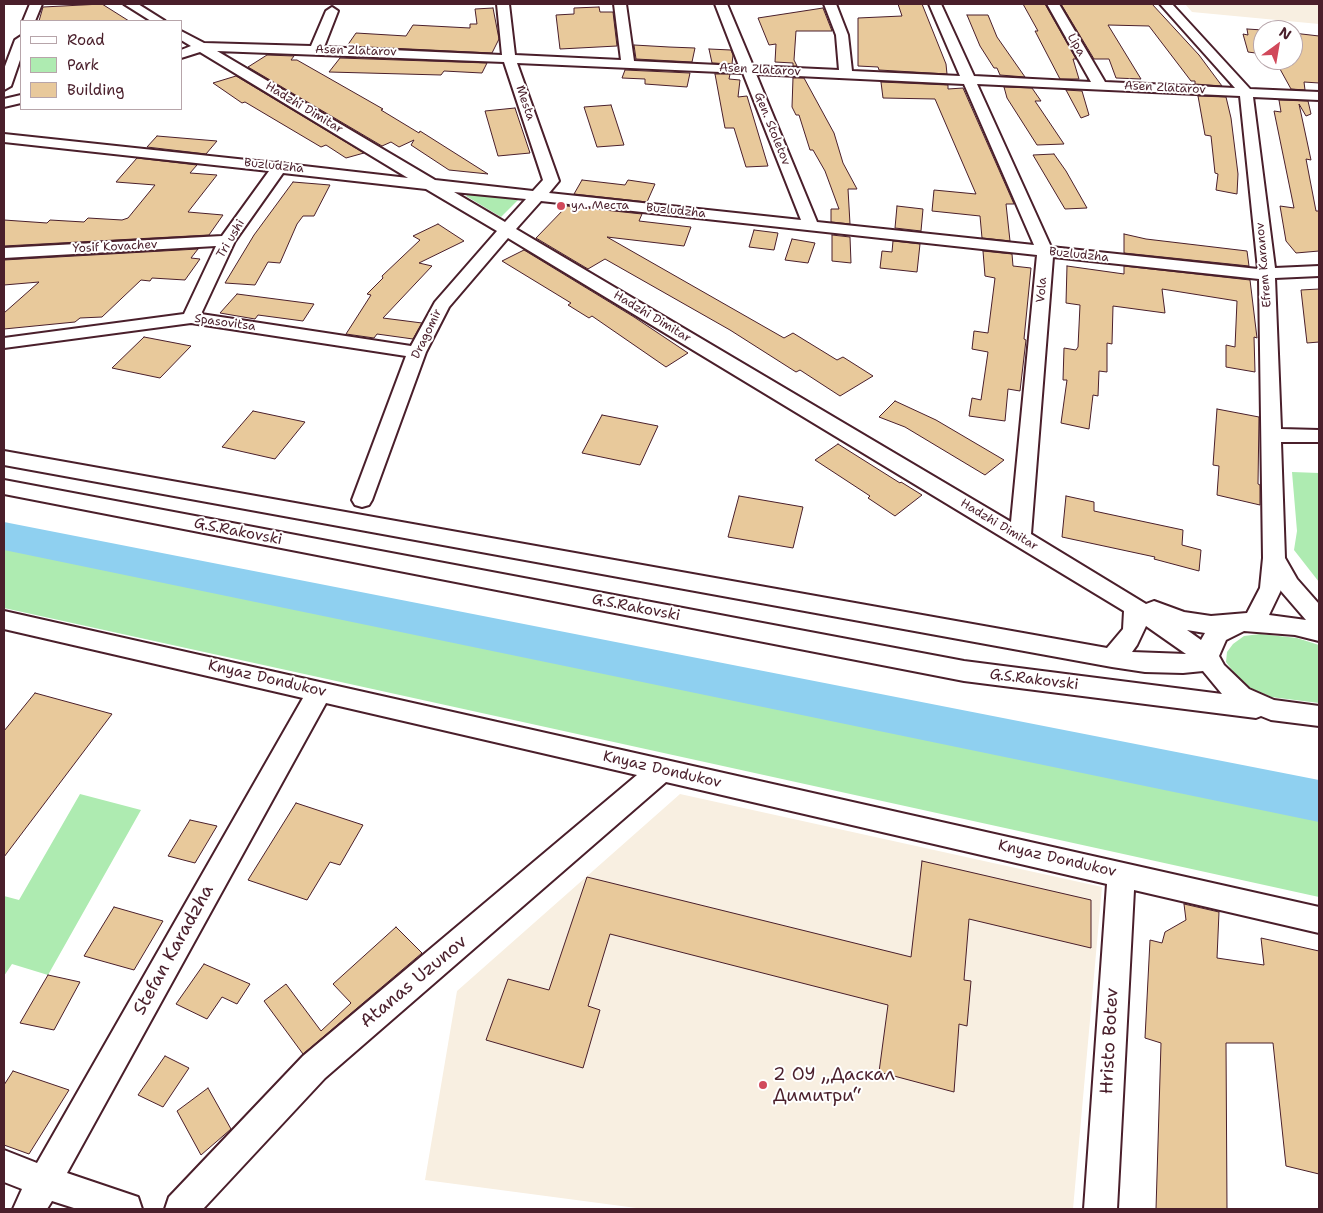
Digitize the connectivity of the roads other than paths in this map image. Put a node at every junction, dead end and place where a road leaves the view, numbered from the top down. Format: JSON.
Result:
{"nodes":[{"id":1,"x":36,"y":4,"type":"edge"},
{"id":2,"x":130,"y":4,"type":"edge"},
{"id":3,"x":503,"y":4,"type":"edge"},
{"id":4,"x":620,"y":4,"type":"edge"},
{"id":5,"x":721,"y":4,"type":"edge"},
{"id":6,"x":830,"y":4,"type":"edge"},
{"id":7,"x":935,"y":4,"type":"edge"},
{"id":8,"x":1053,"y":4,"type":"edge"},
{"id":9,"x":1166,"y":4,"type":"edge"},
{"id":10,"x":332,"y":12,"type":"dead end"},
{"id":11,"x":29,"y":20,"type":"edge"},
{"id":12,"x":157,"y":20,"type":"edge"},
{"id":13,"x":182,"y":35,"type":"edge"},
{"id":14,"x":20,"y":43,"type":"edge"},
{"id":15,"x":202,"y":47,"type":"junction"},
{"id":16,"x":316,"y":50,"type":"junction"},
{"id":17,"x":182,"y":54,"type":"edge"},
{"id":18,"x":509,"y":58,"type":"junction"},
{"id":19,"x":628,"y":64,"type":"junction"},
{"id":20,"x":747,"y":69,"type":"junction"},
{"id":21,"x":846,"y":75,"type":"junction"},
{"id":22,"x":969,"y":79,"type":"junction"},
{"id":23,"x":1100,"y":85,"type":"junction"},
{"id":24,"x":4,"y":86,"type":"edge"},
{"id":25,"x":1246,"y":92,"type":"junction"},
{"id":26,"x":1319,"y":96,"type":"edge"},
{"id":27,"x":20,"y":99,"type":"edge"},
{"id":28,"x":4,"y":103,"type":"edge"},
{"id":29,"x":6,"y":138,"type":"edge"},
{"id":30,"x":280,"y":166,"type":"junction"},
{"id":31,"x":429,"y":183,"type":"junction"},
{"id":32,"x":538,"y":196,"type":"junction"},
{"id":33,"x":811,"y":226,"type":"junction"},
{"id":34,"x":506,"y":230,"type":"junction"},
{"id":35,"x":227,"y":241,"type":"junction"},
{"id":36,"x":1045,"y":252,"type":"junction"},
{"id":37,"x":4,"y":253,"type":"edge"},
{"id":38,"x":1319,"y":271,"type":"edge"},
{"id":39,"x":1267,"y":274,"type":"junction"},
{"id":40,"x":191,"y":318,"type":"junction"},
{"id":41,"x":4,"y":343,"type":"edge"},
{"id":42,"x":417,"y":352,"type":"junction"},
{"id":43,"x":1271,"y":435,"type":"junction"},
{"id":44,"x":1319,"y":436,"type":"edge"},
{"id":45,"x":4,"y":458,"type":"edge"},
{"id":46,"x":4,"y":488,"type":"edge"},
{"id":47,"x":362,"y":500,"type":"dead end"},
{"id":48,"x":1020,"y":538,"type":"junction"},
{"id":49,"x":1274,"y":558,"type":"junction"},
{"id":50,"x":1128,"y":603,"type":"junction"},
{"id":51,"x":1319,"y":619,"type":"edge"},
{"id":52,"x":4,"y":620,"type":"edge"},
{"id":53,"x":1244,"y":623,"type":"junction"},
{"id":54,"x":1319,"y":632,"type":"edge"},
{"id":55,"x":1112,"y":658,"type":"junction"},
{"id":56,"x":1208,"y":658,"type":"junction"},
{"id":57,"x":320,"y":691,"type":"junction"},
{"id":58,"x":1271,"y":710,"type":"junction"},
{"id":59,"x":1319,"y":716,"type":"edge"},
{"id":60,"x":662,"y":770,"type":"junction"},
{"id":61,"x":1121,"y":873,"type":"junction"},
{"id":62,"x":1319,"y":920,"type":"edge"},
{"id":63,"x":4,"y":1166,"type":"edge"},
{"id":64,"x":36,"y":1196,"type":"edge"},
{"id":65,"x":126,"y":1209,"type":"edge"},
{"id":66,"x":181,"y":1209,"type":"edge"},
{"id":67,"x":1100,"y":1209,"type":"edge"}],
"edges":[{"from":1,"to":11,"type":"street"},
{"from":2,"to":12,"type":"street"},
{"from":3,"to":18,"type":"street","name":"Mesta"},
{"from":4,"to":19,"type":"street"},
{"from":5,"to":20,"type":"street","name":"Gen. Stoletov"},
{"from":6,"to":21,"type":"street"},
{"from":7,"to":22,"type":"street","name":"Vola"},
{"from":8,"to":23,"type":"street","name":"Lipa"},
{"from":9,"to":25,"type":"street"},
{"from":10,"to":16,"type":"street"},
{"from":13,"to":15,"type":"street","name":"Hadzhi Dimitar"},
{"from":14,"to":24,"type":"street"},
{"from":15,"to":16,"type":"street","name":"Asen Zlatarov"},
{"from":15,"to":17,"type":"street"},
{"from":15,"to":31,"type":"street","name":"Hadzhi Dimitar"},
{"from":16,"to":18,"type":"street","name":"Asen Zlatarov"},
{"from":18,"to":19,"type":"street","name":"Asen Zlatarov"},
{"from":18,"to":32,"type":"street","name":"Mesta"},
{"from":19,"to":20,"type":"street","name":"Asen Zlatarov"},
{"from":20,"to":21,"type":"street","name":"Asen Zlatarov"},
{"from":20,"to":33,"type":"street","name":"Gen. Stoletov"},
{"from":21,"to":22,"type":"street","name":"Asen Zlatarov"},
{"from":22,"to":23,"type":"street","name":"Asen Zlatarov"},
{"from":22,"to":36,"type":"street","name":"Vola"},
{"from":23,"to":25,"type":"street","name":"Asen Zlatarov"},
{"from":25,"to":26,"type":"street","name":"Asen Zlatarov"},
{"from":25,"to":39,"type":"street","name":"Efrem Karanov"},
{"from":27,"to":28,"type":"street"},
{"from":29,"to":30,"type":"street","name":"Buzludzha"},
{"from":30,"to":31,"type":"street","name":"Buzludzha"},
{"from":30,"to":35,"type":"street","name":"Tri ushi"},
{"from":31,"to":32,"type":"street","name":"Buzludzha"},
{"from":31,"to":34,"type":"street","name":"Hadzhi Dimitar"},
{"from":32,"to":33,"type":"street","name":"Buzludzha"},
{"from":32,"to":34,"type":"street","name":"Dragomir"},
{"from":33,"to":36,"type":"street","name":"Buzludzha"},
{"from":34,"to":42,"type":"street","name":"Dragomir"},
{"from":34,"to":48,"type":"street","name":"Hadzhi Dimitar"},
{"from":35,"to":37,"type":"street","name":"Yosif Kovachev"},
{"from":35,"to":40,"type":"street","name":"Tri ushi"},
{"from":36,"to":39,"type":"street","name":"Buzludzha"},
{"from":36,"to":48,"type":"street","name":"Vola"},
{"from":38,"to":39,"type":"street","name":"Buzludzha"},
{"from":39,"to":43,"type":"street","name":"Efrem Karanov"},
{"from":40,"to":41,"type":"street","name":"Spasovitsa"},
{"from":40,"to":42,"type":"street","name":"Spasovitsa"},
{"from":42,"to":47,"type":"street","name":"Dragomir"},
{"from":43,"to":44,"type":"street"},
{"from":43,"to":49,"type":"street","name":"Efrem Karanov"},
{"from":45,"to":55,"type":"street","name":"G.S.Rakovski"},
{"from":46,"to":58,"type":"street","name":"G.S.Rakovski"},
{"from":48,"to":50,"type":"street","name":"Hadzhi Dimitar"},
{"from":49,"to":51,"type":"street"},
{"from":49,"to":53,"type":"street","name":"Efrem Karanov"},
{"from":50,"to":53,"type":"street"},
{"from":50,"to":55,"type":"street"},
{"from":50,"to":56,"type":"street"},
{"from":52,"to":57,"type":"street","name":"Knyaz Dondukov"},
{"from":53,"to":54,"type":"street"},
{"from":53,"to":56,"type":"street"},
{"from":55,"to":56,"type":"street","name":"G.S.Rakovski"},
{"from":56,"to":58,"type":"street"},
{"from":57,"to":60,"type":"street","name":"Knyaz Dondukov"},
{"from":57,"to":64,"type":"street","name":"Stefan Karadzha"},
{"from":58,"to":59,"type":"street","name":"G.S.Rakovski"},
{"from":60,"to":61,"type":"street","name":"Knyaz Dondukov"},
{"from":60,"to":66,"type":"street","name":"Atanas Uzunov"},
{"from":61,"to":62,"type":"street","name":"Knyaz Dondukov"},
{"from":61,"to":67,"type":"street","name":"Hristo Botev"},
{"from":63,"to":64,"type":"street"},
{"from":64,"to":65,"type":"street"}]}
